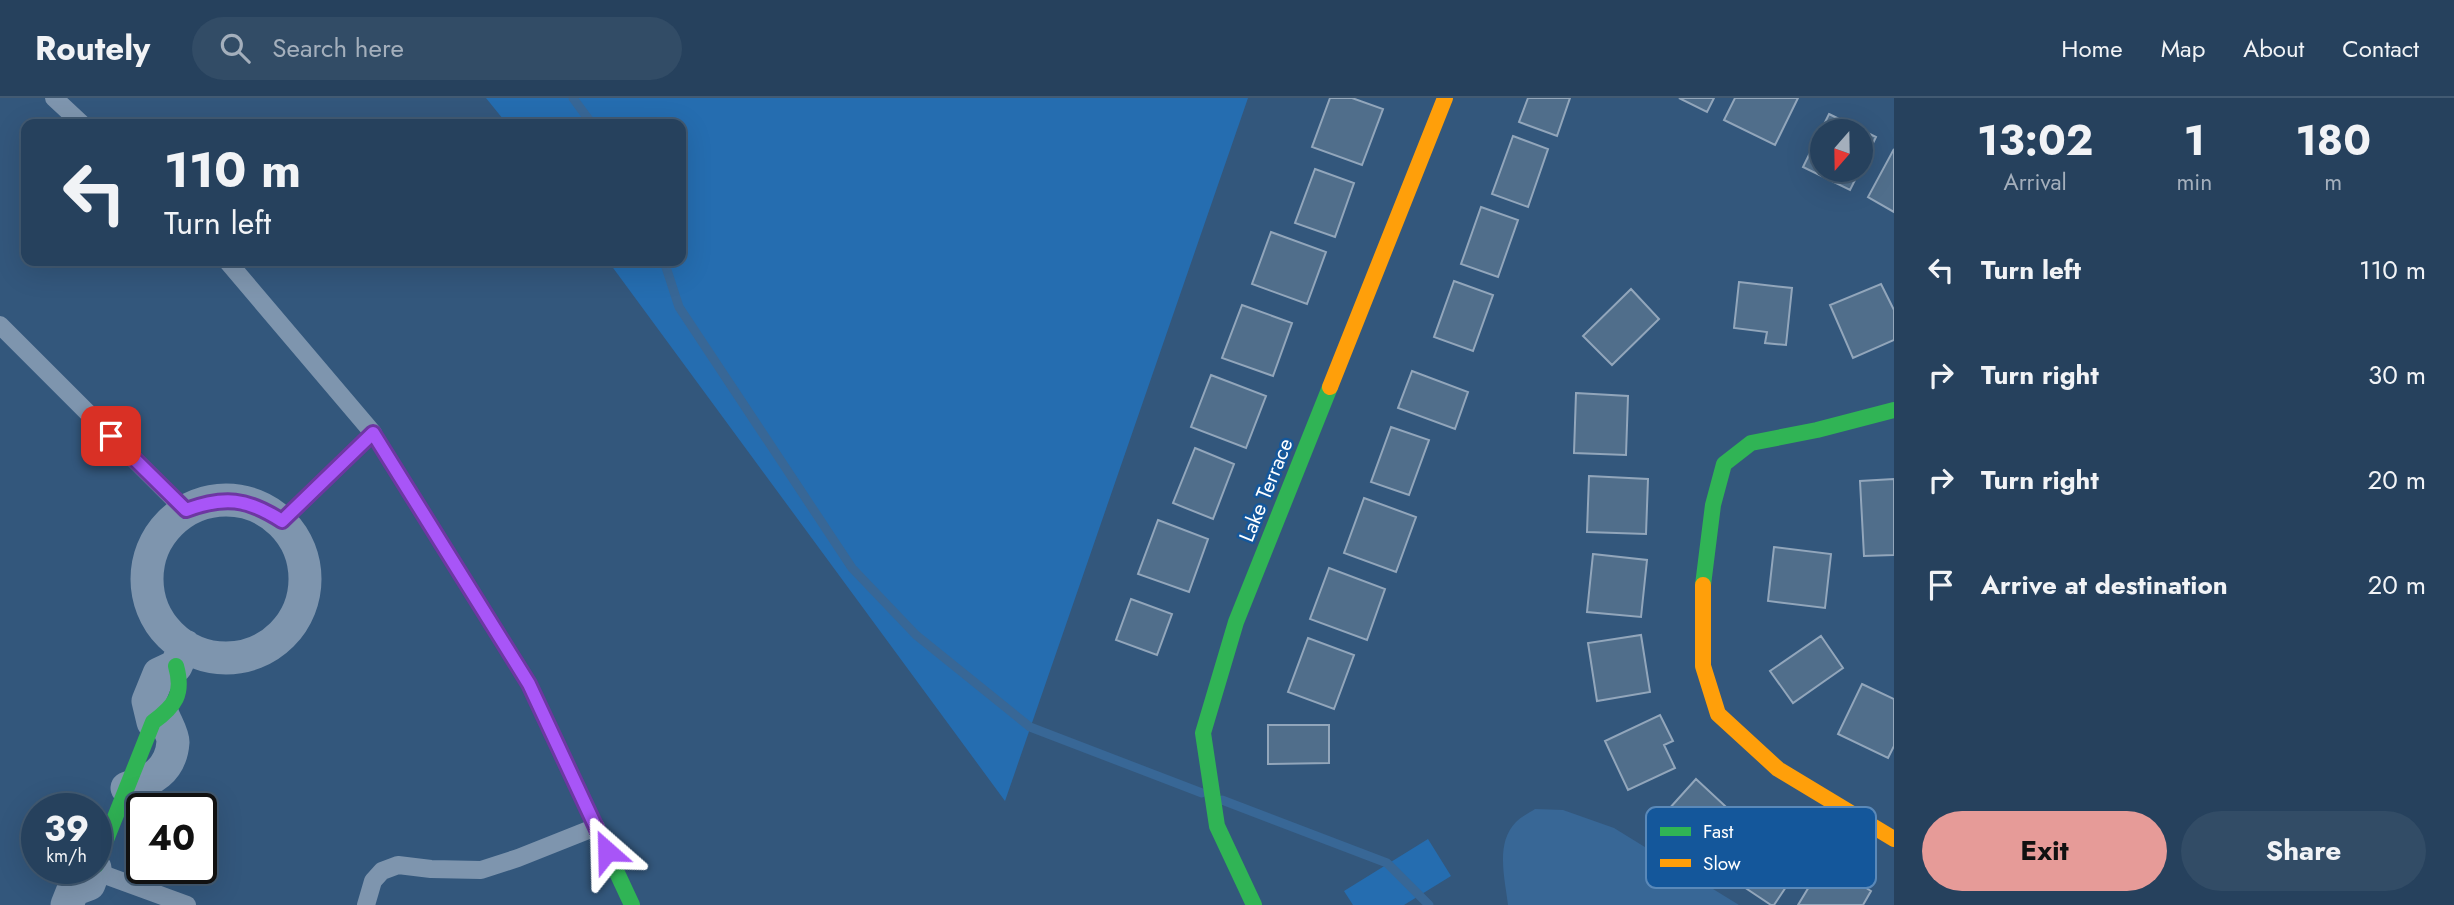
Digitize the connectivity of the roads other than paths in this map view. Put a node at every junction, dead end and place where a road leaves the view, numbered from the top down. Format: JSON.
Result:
{"nodes":[{"id":1,"x":54,"y":98,"type":"edge"},
{"id":2,"x":1445,"y":98,"type":"edge"},
{"id":3,"x":77,"y":119,"type":"edge"},
{"id":4,"x":232,"y":266,"type":"edge"},
{"id":5,"x":0,"y":325,"type":"edge"},
{"id":6,"x":1894,"y":410,"type":"edge"},
{"id":7,"x":373,"y":433,"type":"junction"},
{"id":8,"x":186,"y":510,"type":"junction"},
{"id":9,"x":282,"y":521,"type":"junction"},
{"id":10,"x":180,"y":656,"type":"junction"},
{"id":11,"x":127,"y":788,"type":"joint"},
{"id":12,"x":1841,"y":807,"type":"edge"},
{"id":13,"x":112,"y":827,"type":"edge"},
{"id":14,"x":596,"y":827,"type":"junction"},
{"id":15,"x":1876,"y":828,"type":"edge"},
{"id":16,"x":1894,"y":839,"type":"edge"},
{"id":17,"x":94,"y":884,"type":"edge"},
{"id":18,"x":625,"y":903,"type":"edge"},
{"id":19,"x":187,"y":905,"type":"edge"},
{"id":20,"x":366,"y":905,"type":"edge"},
{"id":21,"x":1254,"y":905,"type":"edge"}],
"edges":[{"from":1,"to":3,"type":"lane"},
{"from":2,"to":21,"type":"street","name":"Lake Terrace"},
{"from":4,"to":7,"type":"lane"},
{"from":5,"to":8,"type":"lane"},
{"from":6,"to":12,"type":"street"},
{"from":7,"to":9,"type":"street"},
{"from":7,"to":14,"type":"street"},
{"from":8,"to":9,"type":"street"},
{"from":8,"to":10,"type":"street"},
{"from":9,"to":10,"type":"street"},
{"from":10,"to":11,"type":"street"},
{"from":11,"to":13,"type":"street"},
{"from":14,"to":18,"type":"street"},
{"from":14,"to":20,"type":"lane"},
{"from":15,"to":16,"type":"street"},
{"from":17,"to":19,"type":"lane"}]}
